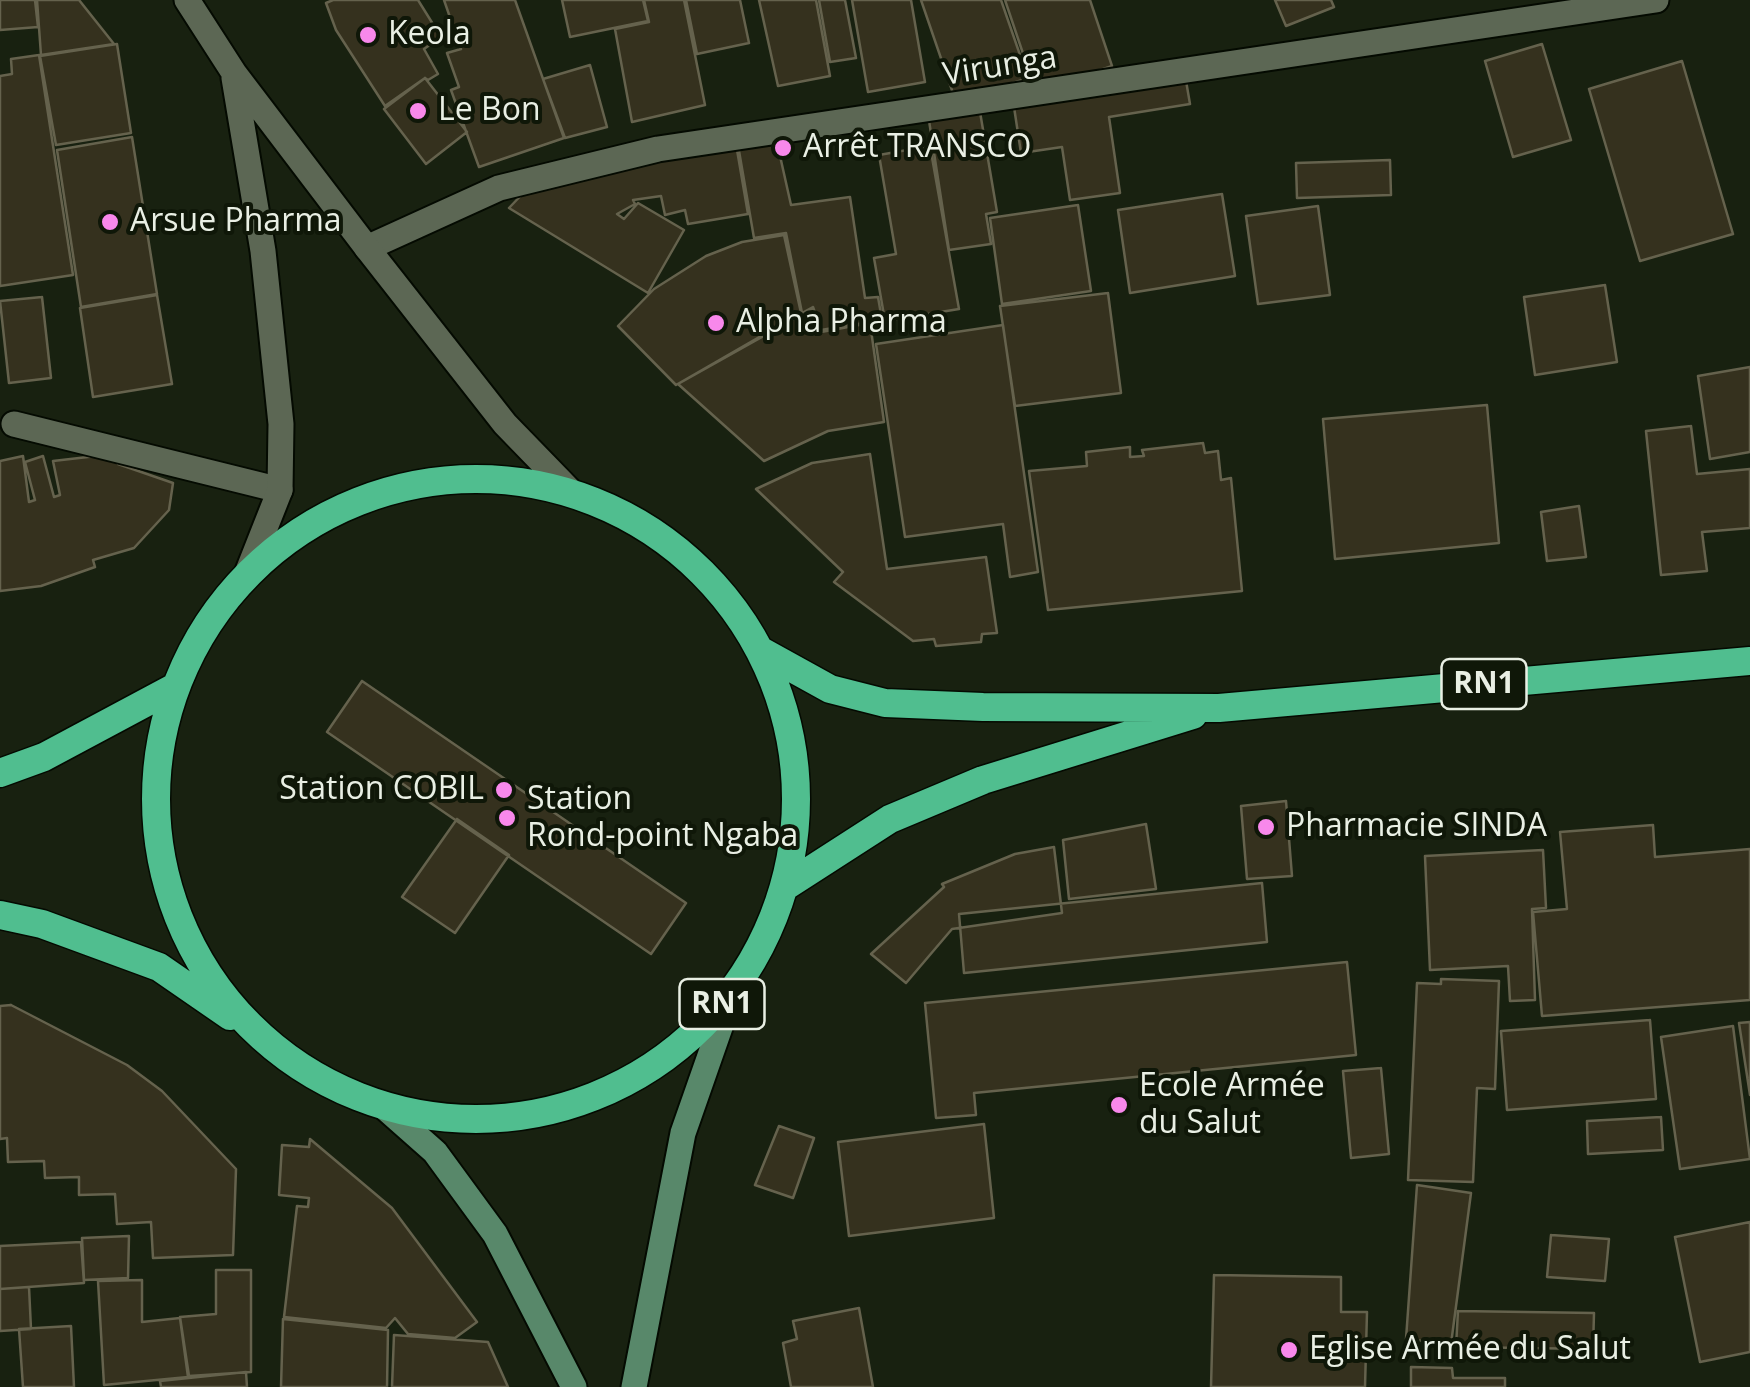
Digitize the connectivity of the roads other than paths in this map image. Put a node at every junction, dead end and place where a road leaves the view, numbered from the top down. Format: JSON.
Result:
{"nodes":[{"id":1,"x":187,"y":0,"type":"edge"},
{"id":2,"x":1656,"y":0,"type":"edge"},
{"id":3,"x":234,"y":74,"type":"junction"},
{"id":4,"x":368,"y":248,"type":"junction"},
{"id":5,"x":14,"y":424,"type":"dead end"},
{"id":6,"x":280,"y":490,"type":"junction"},
{"id":7,"x":572,"y":493,"type":"junction"},
{"id":8,"x":246,"y":576,"type":"junction"},
{"id":9,"x":763,"y":652,"type":"junction"},
{"id":10,"x":1750,"y":662,"type":"edge"},
{"id":11,"x":175,"y":688,"type":"junction"},
{"id":12,"x":1218,"y":708,"type":"junction"},
{"id":13,"x":0,"y":774,"type":"edge"},
{"id":14,"x":786,"y":886,"type":"junction"},
{"id":15,"x":0,"y":916,"type":"edge"},
{"id":16,"x":732,"y":993,"type":"junction"},
{"id":17,"x":256,"y":1034,"type":"junction"},
{"id":18,"x":383,"y":1106,"type":"junction"},
{"id":19,"x":574,"y":1387,"type":"edge"},
{"id":20,"x":634,"y":1387,"type":"edge"}],
"edges":[{"from":1,"to":3,"type":"street"},
{"from":2,"to":4,"type":"street","name":"Virunga"},
{"from":3,"to":4,"type":"street"},
{"from":3,"to":6,"type":"street"},
{"from":4,"to":7,"type":"street"},
{"from":5,"to":6,"type":"street"},
{"from":6,"to":8,"type":"street"},
{"from":7,"to":8,"type":"highway","number":"RN1"},
{"from":7,"to":9,"type":"highway","number":"RN1"},
{"from":8,"to":11,"type":"highway","number":"RN1"},
{"from":9,"to":12,"type":"highway","number":"RN1"},
{"from":9,"to":14,"type":"highway","number":"RN1"},
{"from":10,"to":12,"type":"highway","number":"RN1"},
{"from":11,"to":13,"type":"highway"},
{"from":11,"to":17,"type":"highway","number":"RN1"},
{"from":12,"to":14,"type":"highway","number":"RN1"},
{"from":14,"to":16,"type":"highway","number":"RN1"},
{"from":15,"to":17,"type":"highway","number":"RN1"},
{"from":16,"to":18,"type":"highway","number":"RN1"},
{"from":16,"to":20,"type":"main road"},
{"from":17,"to":18,"type":"highway","number":"RN1"},
{"from":18,"to":19,"type":"main road"}]}
